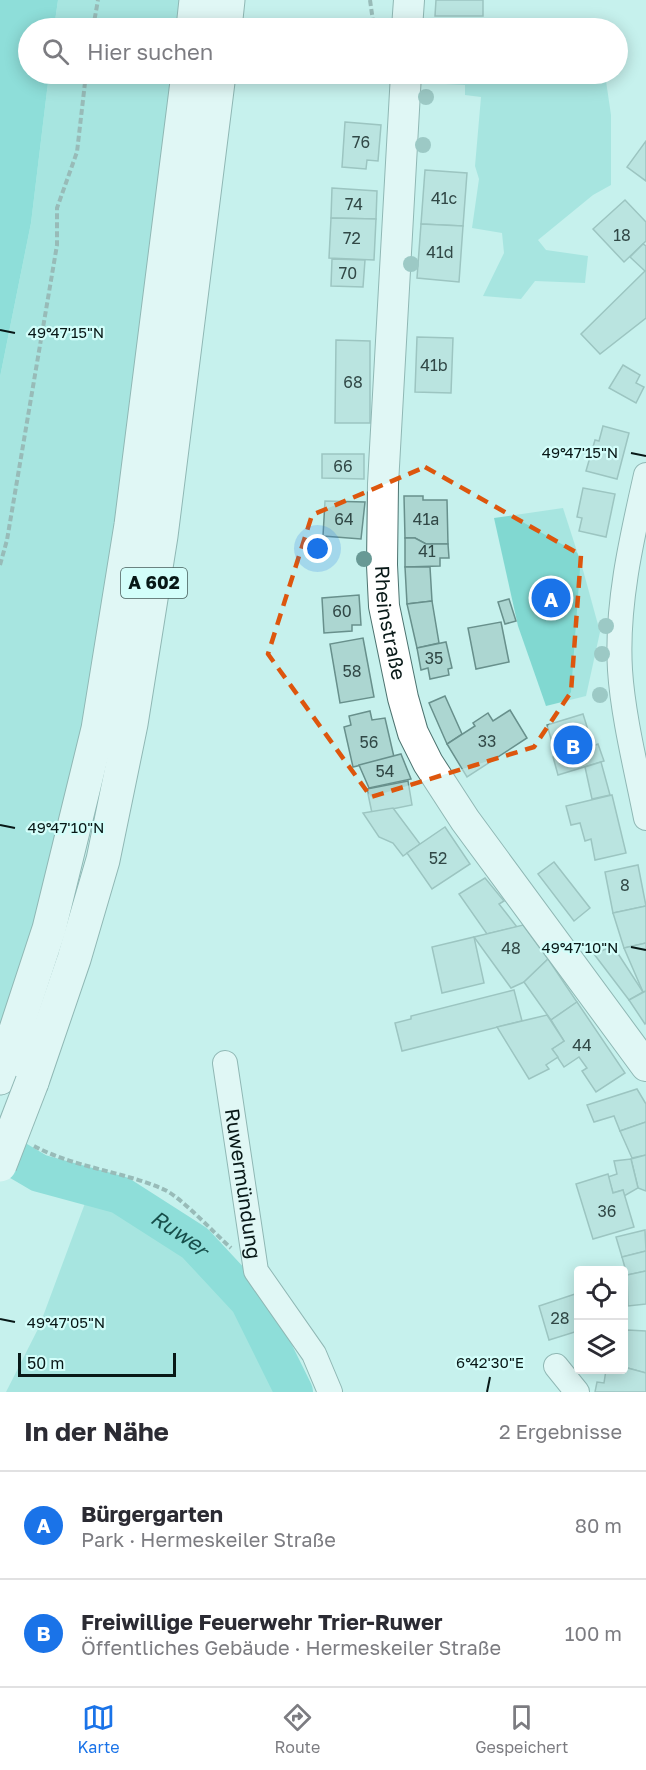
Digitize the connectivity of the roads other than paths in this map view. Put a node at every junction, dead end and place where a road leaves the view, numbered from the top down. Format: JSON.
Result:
{"nodes":[{"id":1,"x":196,"y":0,"type":"edge"},
{"id":2,"x":228,"y":0,"type":"edge"},
{"id":3,"x":408,"y":0,"type":"edge"},
{"id":4,"x":194,"y":18,"type":"edge"},
{"id":5,"x":226,"y":18,"type":"edge"},
{"id":6,"x":407,"y":18,"type":"edge"},
{"id":7,"x":187,"y":84,"type":"edge"},
{"id":8,"x":218,"y":84,"type":"edge"},
{"id":9,"x":405,"y":84,"type":"edge"},
{"id":10,"x":646,"y":475,"type":"edge"},
{"id":11,"x":646,"y":818,"type":"edge"},
{"id":12,"x":225,"y":1063,"type":"dead end"},
{"id":13,"x":646,"y":1065,"type":"edge"},
{"id":14,"x":4,"y":1069,"type":"edge"},
{"id":15,"x":0,"y":1166,"type":"edge"},
{"id":16,"x":556,"y":1366,"type":"dead end"},
{"id":17,"x":330,"y":1392,"type":"edge"},
{"id":18,"x":577,"y":1392,"type":"edge"}],
"edges":[{"from":1,"to":4,"type":"highway"},
{"from":2,"to":5,"type":"highway"},
{"from":3,"to":6,"type":"main road"},
{"from":7,"to":14,"type":"highway","number":"A 602"},
{"from":8,"to":15,"type":"highway","number":"A 602","bridge":true},
{"from":9,"to":13,"type":"main road","name":"Rheinstraße"},
{"from":10,"to":11,"type":"street"},
{"from":12,"to":17,"type":"street","name":"Ruwermündung"},
{"from":16,"to":18,"type":"street"}]}
